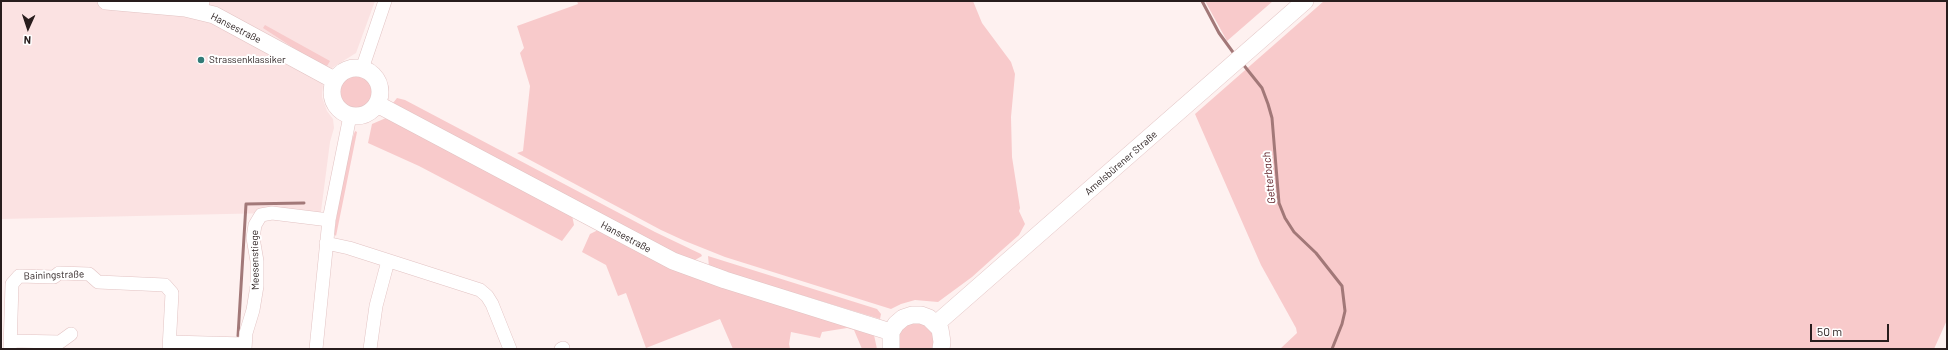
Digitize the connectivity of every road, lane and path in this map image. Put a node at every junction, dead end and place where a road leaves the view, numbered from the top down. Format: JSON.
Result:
{"nodes":[{"id":1,"x":106,"y":1,"type":"edge"},
{"id":2,"x":384,"y":1,"type":"edge"},
{"id":3,"x":1305,"y":1,"type":"edge"},
{"id":4,"x":202,"y":6,"type":"edge"},
{"id":5,"x":362,"y":69,"type":"junction"},
{"id":6,"x":334,"y":80,"type":"junction"},
{"id":7,"x":377,"y":104,"type":"junction"},
{"id":8,"x":350,"y":116,"type":"junction"},
{"id":9,"x":329,"y":220,"type":"junction"},
{"id":10,"x":326,"y":244,"type":"junction"},
{"id":11,"x":388,"y":261,"type":"junction"},
{"id":12,"x":936,"y":324,"type":"junction"},
{"id":13,"x":891,"y":332,"type":"junction"},
{"id":14,"x":71,"y":334,"type":"dead end"},
{"id":15,"x":10,"y":345,"type":"edge"},
{"id":16,"x":170,"y":346,"type":"edge"},
{"id":17,"x":245,"y":346,"type":"edge"},
{"id":18,"x":316,"y":349,"type":"edge"},
{"id":19,"x":370,"y":349,"type":"edge"},
{"id":20,"x":510,"y":349,"type":"edge"},
{"id":21,"x":891,"y":349,"type":"edge"},
{"id":22,"x":941,"y":349,"type":"edge"}],
"edges":[{"from":1,"to":4,"type":"main road","name":"Hansestraße"},
{"from":2,"to":5,"type":"street"},
{"from":3,"to":12,"type":"main road","name":"Amelsbürener Straße"},
{"from":4,"to":6,"type":"main road","name":"Hansestraße"},
{"from":5,"to":6,"type":"main road"},
{"from":5,"to":7,"type":"main road"},
{"from":6,"to":8,"type":"main road"},
{"from":7,"to":8,"type":"main road"},
{"from":7,"to":13,"type":"main road","name":"Hansestraße"},
{"from":8,"to":9,"type":"street"},
{"from":9,"to":10,"type":"street"},
{"from":9,"to":17,"type":"street","name":"Meesenstiege"},
{"from":10,"to":11,"type":"street"},
{"from":10,"to":18,"type":"street"},
{"from":11,"to":19,"type":"street"},
{"from":11,"to":20,"type":"street"},
{"from":12,"to":13,"type":"main road"},
{"from":12,"to":22,"type":"main road"},
{"from":13,"to":21,"type":"main road"},
{"from":14,"to":15,"type":"street","name":"Bainingstraße"},
{"from":15,"to":16,"type":"street","name":"Bainingstraße"},
{"from":16,"to":17,"type":"street","name":"Bainingstraße"}]}
